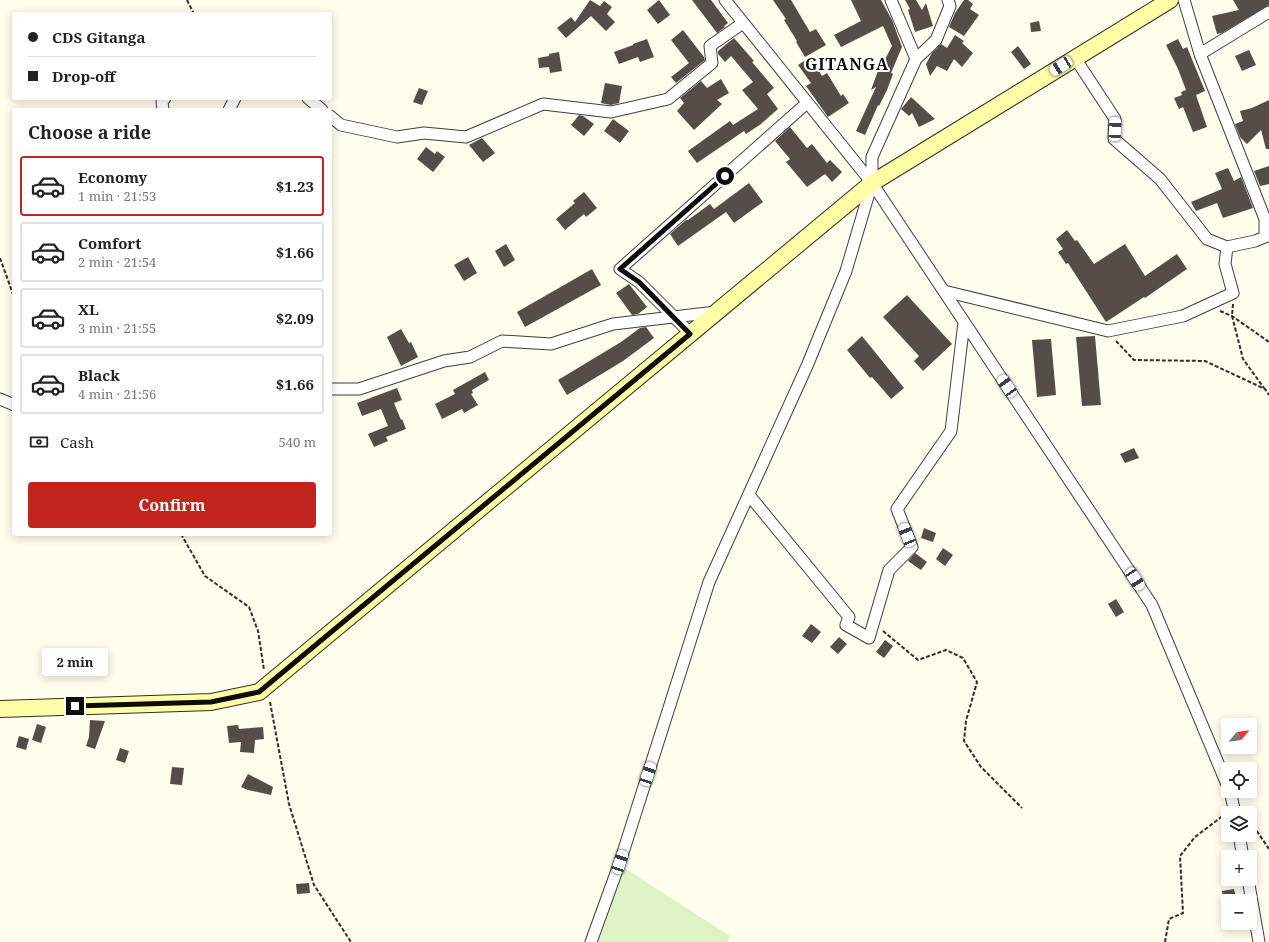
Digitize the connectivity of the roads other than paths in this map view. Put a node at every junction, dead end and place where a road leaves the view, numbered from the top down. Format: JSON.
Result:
{"nodes":[{"id":1,"x":725,"y":0,"type":"edge"},
{"id":2,"x":891,"y":0,"type":"edge"},
{"id":3,"x":948,"y":0,"type":"edge"},
{"id":4,"x":1170,"y":0,"type":"edge"},
{"id":5,"x":1184,"y":0,"type":"edge"},
{"id":6,"x":1269,"y":12,"type":"edge"},
{"id":7,"x":742,"y":23,"type":"junction"},
{"id":8,"x":1200,"y":54,"type":"junction"},
{"id":9,"x":1075,"y":58,"type":"junction"},
{"id":10,"x":916,"y":59,"type":"junction"},
{"id":11,"x":310,"y":100,"type":"edge"},
{"id":12,"x":807,"y":103,"type":"junction"},
{"id":13,"x":320,"y":108,"type":"edge"},
{"id":14,"x":332,"y":118,"type":"edge"},
{"id":15,"x":872,"y":183,"type":"junction"},
{"id":16,"x":1227,"y":247,"type":"junction"},
{"id":17,"x":944,"y":291,"type":"junction"},
{"id":18,"x":716,"y":312,"type":"junction"},
{"id":19,"x":674,"y":317,"type":"junction"},
{"id":20,"x":964,"y":322,"type":"junction"},
{"id":21,"x":690,"y":334,"type":"junction"},
{"id":22,"x":332,"y":389,"type":"edge"},
{"id":23,"x":0,"y":399,"type":"edge"},
{"id":24,"x":12,"y":404,"type":"edge"},
{"id":25,"x":749,"y":495,"type":"junction"},
{"id":26,"x":0,"y":709,"type":"edge"},
{"id":27,"x":1221,"y":770,"type":"edge"},
{"id":28,"x":1249,"y":886,"type":"edge"},
{"id":29,"x":591,"y":942,"type":"edge"},
{"id":30,"x":1259,"y":942,"type":"edge"}],
"edges":[{"from":1,"to":7,"type":"street"},
{"from":2,"to":10,"type":"street"},
{"from":3,"to":10,"type":"street"},
{"from":4,"to":9,"type":"main road"},
{"from":5,"to":8,"type":"street"},
{"from":6,"to":8,"type":"street"},
{"from":7,"to":12,"type":"street"},
{"from":7,"to":14,"type":"street"},
{"from":8,"to":16,"type":"street"},
{"from":9,"to":15,"type":"main road"},
{"from":9,"to":16,"type":"street"},
{"from":10,"to":15,"type":"street"},
{"from":11,"to":13,"type":"street"},
{"from":12,"to":15,"type":"street"},
{"from":12,"to":19,"type":"street"},
{"from":15,"to":17,"type":"street"},
{"from":15,"to":18,"type":"main road"},
{"from":15,"to":25,"type":"street"},
{"from":16,"to":17,"type":"street"},
{"from":17,"to":20,"type":"street"},
{"from":18,"to":19,"type":"street"},
{"from":18,"to":21,"type":"main road"},
{"from":19,"to":21,"type":"street"},
{"from":19,"to":22,"type":"street"},
{"from":20,"to":25,"type":"street"},
{"from":20,"to":27,"type":"street"},
{"from":21,"to":26,"type":"main road"},
{"from":23,"to":24,"type":"street"},
{"from":25,"to":29,"type":"street"},
{"from":28,"to":30,"type":"street"}]}
